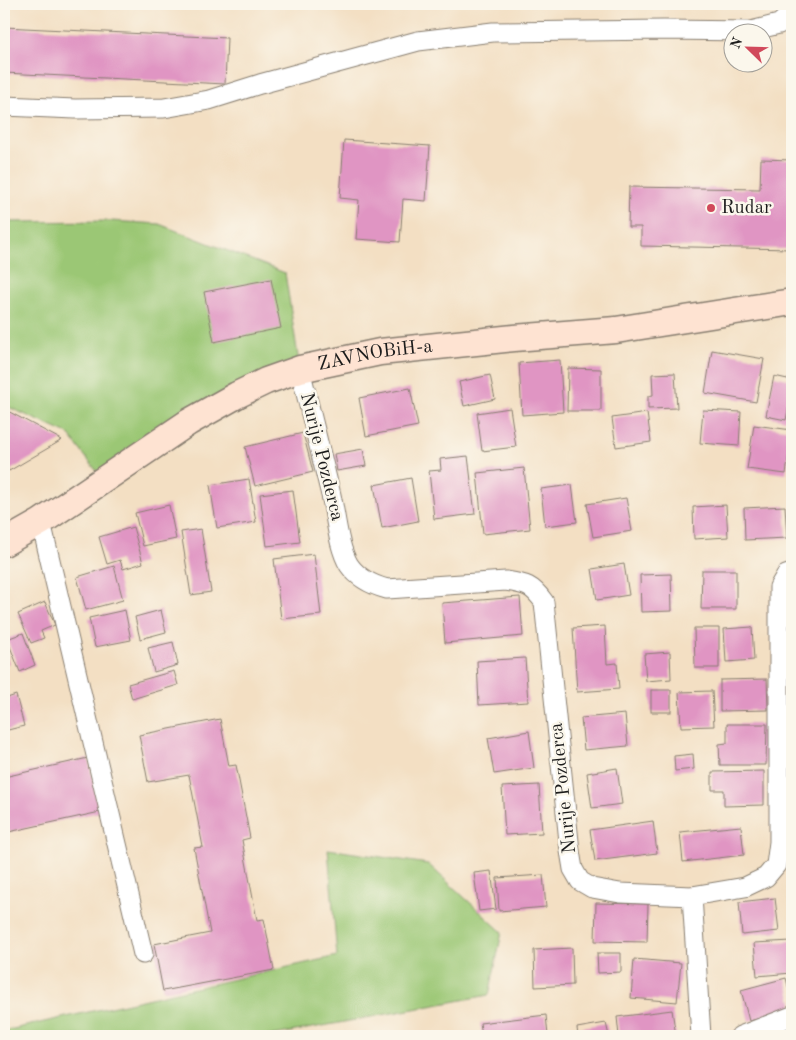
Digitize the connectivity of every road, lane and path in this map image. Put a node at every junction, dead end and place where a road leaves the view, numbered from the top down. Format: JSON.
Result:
{"nodes":[{"id":1,"x":792,"y":13,"type":"edge"},
{"id":2,"x":4,"y":106,"type":"edge"},
{"id":3,"x":792,"y":302,"type":"edge"},
{"id":4,"x":300,"y":369,"type":"junction"},
{"id":5,"x":40,"y":522,"type":"junction"},
{"id":6,"x":4,"y":543,"type":"edge"},
{"id":7,"x":792,"y":573,"type":"edge"},
{"id":8,"x":692,"y":896,"type":"junction"},
{"id":9,"x":143,"y":954,"type":"dead end"},
{"id":10,"x":792,"y":1016,"type":"edge"},
{"id":11,"x":701,"y":1036,"type":"edge"},
{"id":12,"x":740,"y":1036,"type":"edge"}],
"edges":[{"from":1,"to":2,"type":"street"},
{"from":3,"to":4,"type":"main road","name":"ZAVNOBiH-a"},
{"from":4,"to":5,"type":"main road","name":"ZAVNOBiH-a"},
{"from":4,"to":8,"type":"street","name":"Nurije Pozderca"},
{"from":5,"to":6,"type":"main road","name":"ZAVNOBiH-a"},
{"from":5,"to":9,"type":"street"},
{"from":7,"to":8,"type":"street","name":"Nurije Pozderca"},
{"from":8,"to":11,"type":"street"},
{"from":10,"to":12,"type":"street"}]}
